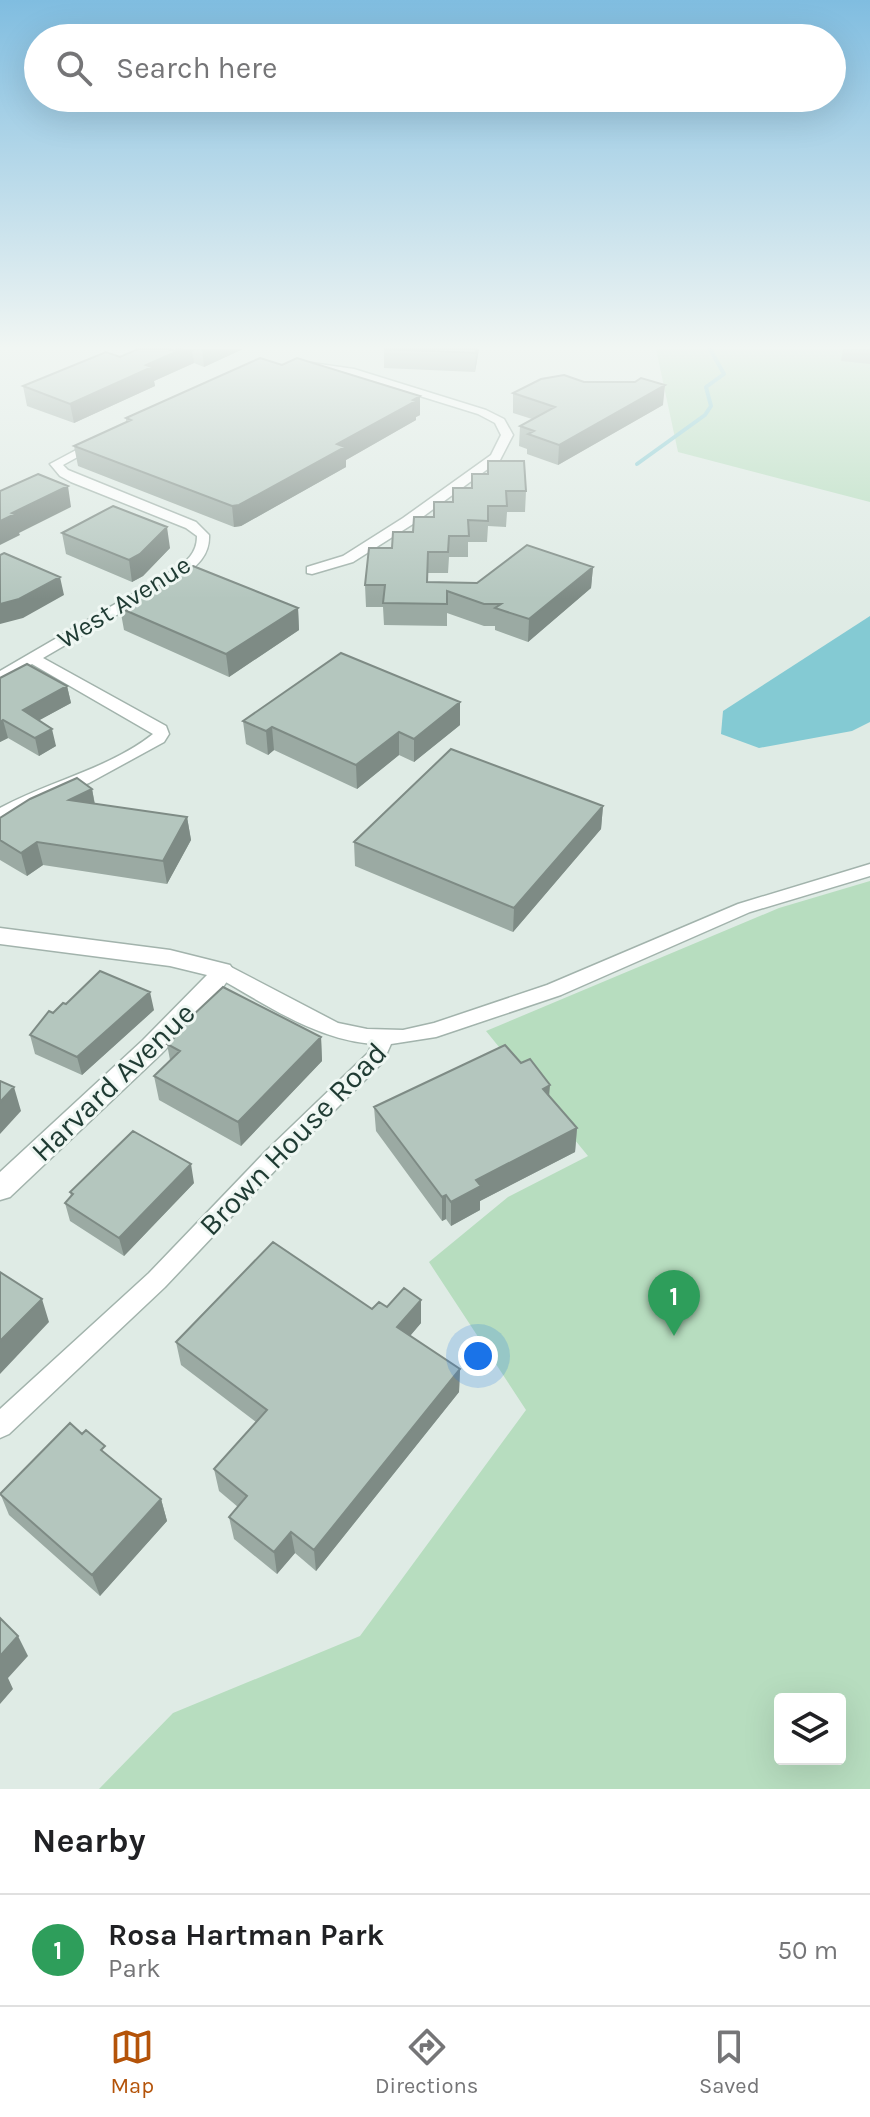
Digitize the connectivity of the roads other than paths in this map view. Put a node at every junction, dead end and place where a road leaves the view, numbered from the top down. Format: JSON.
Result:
{"nodes":[{"id":1,"x":506,"y":432,"type":"edge"},
{"id":2,"x":104,"y":440,"type":"edge"},
{"id":3,"x":312,"y":570,"type":"dead end"},
{"id":4,"x":32,"y":658,"type":"junction"},
{"id":5,"x":0,"y":677,"type":"edge"},
{"id":6,"x":0,"y":815,"type":"edge"},
{"id":7,"x":870,"y":870,"type":"edge"},
{"id":8,"x":0,"y":936,"type":"edge"},
{"id":9,"x":222,"y":971,"type":"junction"},
{"id":10,"x":384,"y":1038,"type":"junction"},
{"id":11,"x":0,"y":1189,"type":"edge"},
{"id":12,"x":0,"y":1426,"type":"edge"}],
"edges":[{"from":1,"to":3,"type":"street"},
{"from":2,"to":4,"type":"street","name":"West Avenue"},
{"from":4,"to":5,"type":"street","name":"West Avenue"},
{"from":4,"to":6,"type":"street"},
{"from":7,"to":10,"type":"street","name":"Brown House Road"},
{"from":8,"to":9,"type":"street"},
{"from":9,"to":10,"type":"street"},
{"from":9,"to":11,"type":"street","name":"Harvard Avenue"},
{"from":10,"to":12,"type":"street","name":"Brown House Road"}]}
